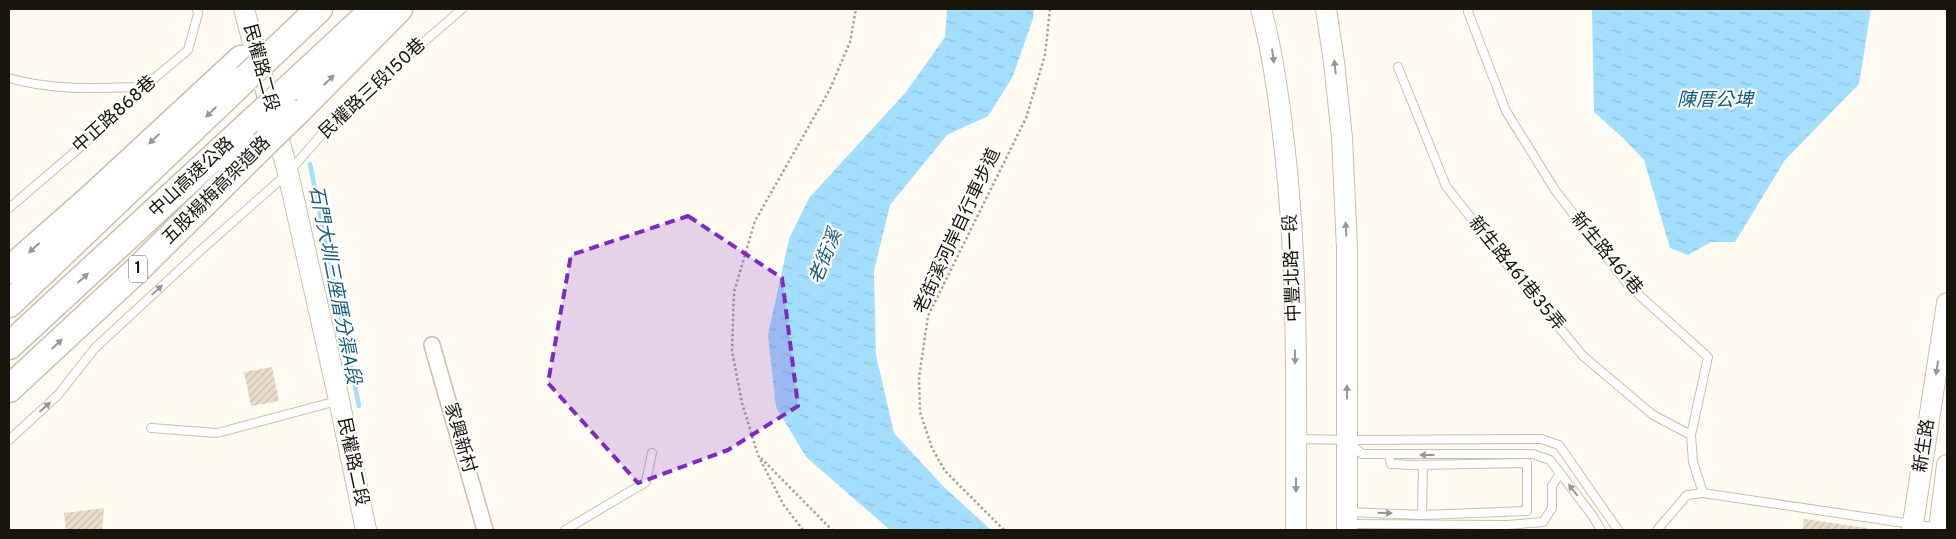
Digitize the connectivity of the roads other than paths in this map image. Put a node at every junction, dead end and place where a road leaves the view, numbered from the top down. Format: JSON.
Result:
{"nodes":[{"id":1,"x":197,"y":9,"type":"edge"},
{"id":2,"x":300,"y":9,"type":"edge"},
{"id":3,"x":319,"y":9,"type":"edge"},
{"id":4,"x":374,"y":9,"type":"edge"},
{"id":5,"x":399,"y":9,"type":"edge"},
{"id":6,"x":462,"y":9,"type":"edge"},
{"id":7,"x":1261,"y":9,"type":"edge"},
{"id":8,"x":1326,"y":9,"type":"edge"},
{"id":9,"x":1469,"y":9,"type":"edge"},
{"id":10,"x":245,"y":12,"type":"edge"},
{"id":11,"x":275,"y":40,"type":"junction"},
{"id":12,"x":244,"y":68,"type":"junction"},
{"id":13,"x":1398,"y":68,"type":"dead end"},
{"id":14,"x":9,"y":78,"type":"edge"},
{"id":15,"x":144,"y":87,"type":"junction"},
{"id":16,"x":288,"y":173,"type":"junction"},
{"id":17,"x":9,"y":208,"type":"edge"},
{"id":18,"x":9,"y":270,"type":"edge"},
{"id":19,"x":1947,"y":303,"type":"edge"},
{"id":20,"x":9,"y":304,"type":"edge"},
{"id":21,"x":432,"y":345,"type":"dead end"},
{"id":22,"x":9,"y":346,"type":"edge"},
{"id":23,"x":9,"y":389,"type":"edge"},
{"id":24,"x":339,"y":400,"type":"junction"},
{"id":25,"x":151,"y":428,"type":"dead end"},
{"id":26,"x":1692,"y":435,"type":"junction"},
{"id":27,"x":1296,"y":439,"type":"junction"},
{"id":28,"x":9,"y":440,"type":"edge"},
{"id":29,"x":1348,"y":440,"type":"junction"},
{"id":30,"x":652,"y":453,"type":"dead end"},
{"id":31,"x":1389,"y":455,"type":"junction"},
{"id":32,"x":1423,"y":465,"type":"junction"},
{"id":33,"x":1947,"y":465,"type":"edge"},
{"id":34,"x":1560,"y":473,"type":"junction"},
{"id":35,"x":1702,"y":493,"type":"junction"},
{"id":36,"x":1422,"y":515,"type":"junction"},
{"id":37,"x":1347,"y":522,"type":"edge"},
{"id":38,"x":1544,"y":526,"type":"edge"},
{"id":39,"x":1913,"y":526,"type":"edge"},
{"id":40,"x":1433,"y":527,"type":"edge"},
{"id":41,"x":1939,"y":529,"type":"edge"},
{"id":42,"x":366,"y":530,"type":"edge"},
{"id":43,"x":485,"y":530,"type":"edge"},
{"id":44,"x":565,"y":530,"type":"edge"},
{"id":45,"x":1296,"y":530,"type":"edge"},
{"id":46,"x":1601,"y":530,"type":"edge"},
{"id":47,"x":1618,"y":530,"type":"edge"},
{"id":48,"x":1657,"y":530,"type":"edge"}],
"edges":[{"from":1,"to":15,"type":"lane","name":"中正路868巷"},
{"from":2,"to":11,"type":"highway"},
{"from":3,"to":11,"type":"highway"},
{"from":22,"to":4,"type":"highway","name":"中山高速公路","number":"1","one_way":true,"bridge":true},
{"from":23,"to":5,"type":"highway","name":"五股楊梅高架道路","number":"1","one_way":true,"bridge":true},
{"from":6,"to":16,"type":"lane","name":"民權路三段150巷"},
{"from":7,"to":27,"type":"main road","name":"中豐北路一段","one_way":true},
{"from":29,"to":8,"type":"main road","one_way":true},
{"from":9,"to":26,"type":"lane","name":"新生路461巷"},
{"from":10,"to":16,"type":"main road","name":"民權路二段"},
{"from":11,"to":12,"type":"highway"},
{"from":12,"to":18,"type":"highway","one_way":true},
{"from":12,"to":20,"type":"highway","name":"中山高速公路","one_way":true},
{"from":13,"to":26,"type":"lane","name":"新生路461巷35弄"},
{"from":14,"to":15,"type":"lane"},
{"from":15,"to":17,"type":"lane","name":"中正路868巷"},
{"from":16,"to":24,"type":"main road","name":"民權路二段"},
{"from":28,"to":16,"type":"lane","name":"民權路三段150巷","one_way":true},
{"from":19,"to":39,"type":"main road","name":"新生路","one_way":true},
{"from":21,"to":43,"type":"street","name":"家興新村"},
{"from":24,"to":25,"type":"lane"},
{"from":24,"to":42,"type":"main road","name":"民權路二段"},
{"from":26,"to":35,"type":"lane","name":"新生路461巷"},
{"from":27,"to":29,"type":"lane"},
{"from":27,"to":45,"type":"main road","name":"中豐北路一段","one_way":true},
{"from":29,"to":31,"type":"lane"},
{"from":29,"to":37,"type":"main road"},
{"from":29,"to":47,"type":"lane"},
{"from":30,"to":44,"type":"lane"},
{"from":31,"to":32,"type":"lane"},
{"from":34,"to":31,"type":"lane","one_way":true},
{"from":32,"to":36,"type":"lane"},
{"from":32,"to":36,"type":"lane"},
{"from":33,"to":41,"type":"main road"},
{"from":34,"to":38,"type":"lane"},
{"from":46,"to":34,"type":"lane","one_way":true},
{"from":35,"to":39,"type":"lane"},
{"from":35,"to":48,"type":"lane"},
{"from":37,"to":36,"type":"lane","one_way":true},
{"from":37,"to":40,"type":"lane"},
{"from":38,"to":40,"type":"lane"},
{"from":39,"to":41,"type":"lane"}]}
